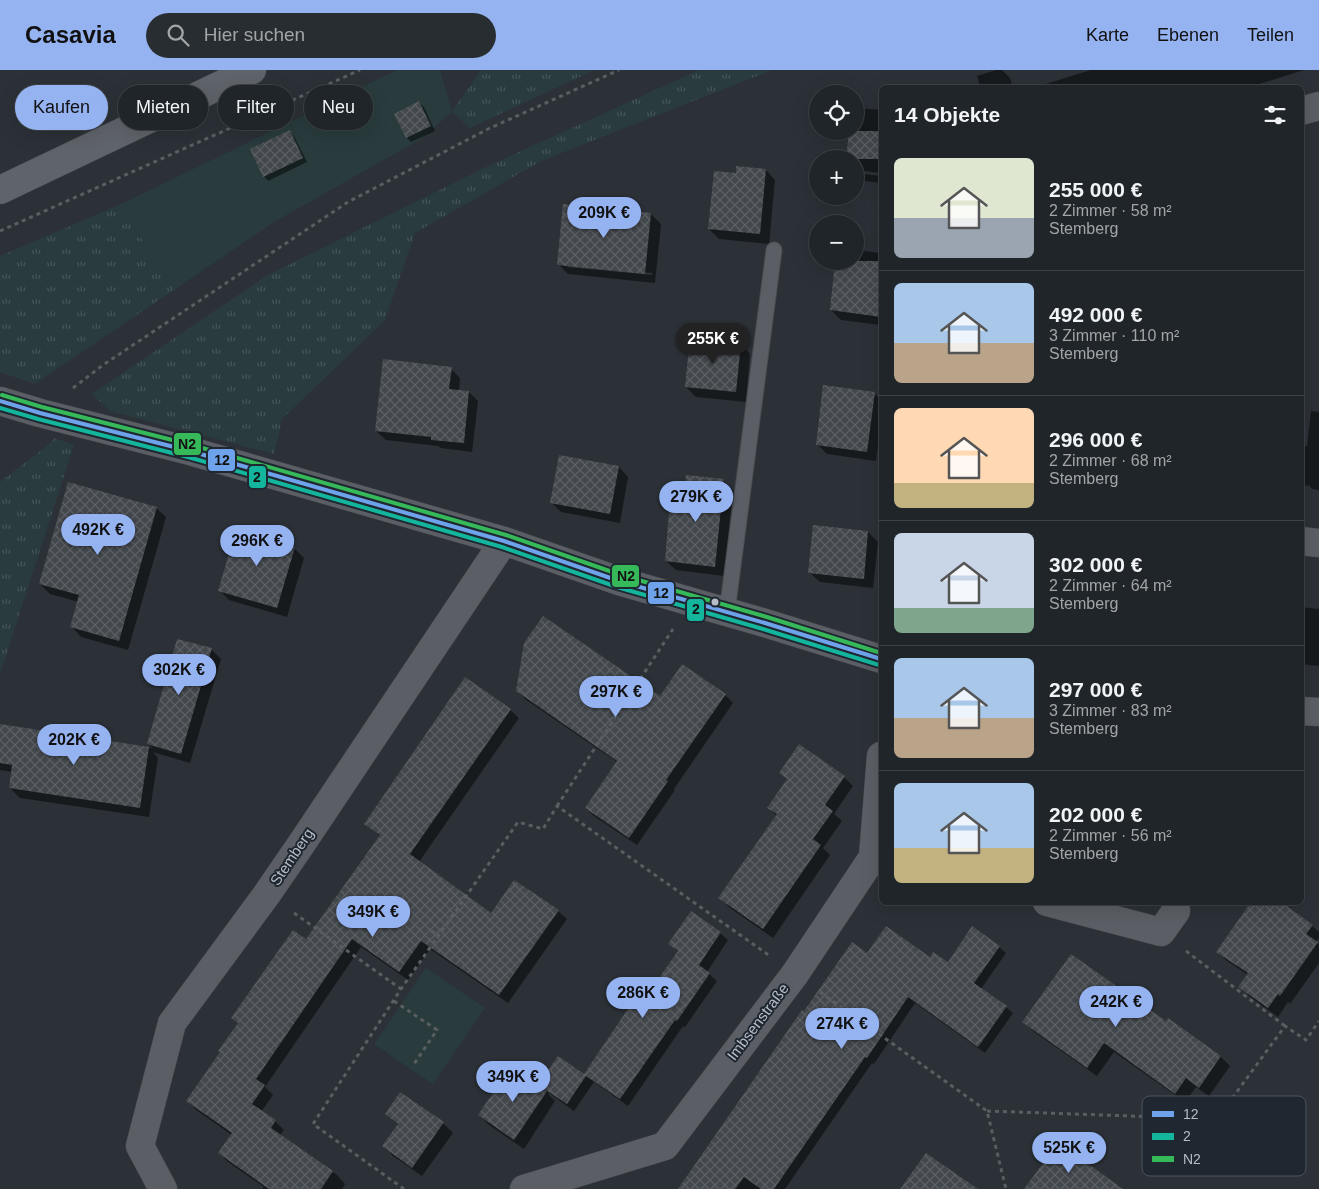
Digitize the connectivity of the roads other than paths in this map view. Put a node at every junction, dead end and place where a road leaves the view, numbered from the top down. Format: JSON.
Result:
{"nodes":[{"id":1,"x":252,"y":70,"type":"edge"},
{"id":2,"x":1319,"y":106,"type":"edge"},
{"id":3,"x":1304,"y":110,"type":"edge"},
{"id":4,"x":0,"y":190,"type":"edge"},
{"id":5,"x":774,"y":250,"type":"dead end"},
{"id":6,"x":0,"y":401,"type":"edge"},
{"id":7,"x":504,"y":541,"type":"junction"},
{"id":8,"x":1304,"y":541,"type":"edge"},
{"id":9,"x":1319,"y":543,"type":"edge"},
{"id":10,"x":727,"y":612,"type":"junction"},
{"id":11,"x":879,"y":658,"type":"edge"},
{"id":12,"x":1304,"y":711,"type":"edge"},
{"id":13,"x":1319,"y":712,"type":"edge"},
{"id":14,"x":879,"y":807,"type":"edge"},
{"id":15,"x":877,"y":858,"type":"edge"},
{"id":16,"x":1065,"y":905,"type":"edge"},
{"id":17,"x":1169,"y":922,"type":"road end"},
{"id":18,"x":163,"y":1189,"type":"edge"},
{"id":19,"x":524,"y":1189,"type":"edge"}],
"edges":[{"from":1,"to":4,"type":"street"},
{"from":2,"to":3,"type":"street"},
{"from":5,"to":10,"type":"lane"},
{"from":6,"to":7,"type":"street"},
{"from":7,"to":10,"type":"street"},
{"from":7,"to":18,"type":"street","name":"Stemberg"},
{"from":8,"to":9,"type":"street"},
{"from":10,"to":11,"type":"street"},
{"from":12,"to":13,"type":"street"},
{"from":14,"to":15,"type":"street","name":"Imbsenstraße"},
{"from":15,"to":19,"type":"street","name":"Imbsenstraße"},
{"from":16,"to":17,"type":"street"}]}
